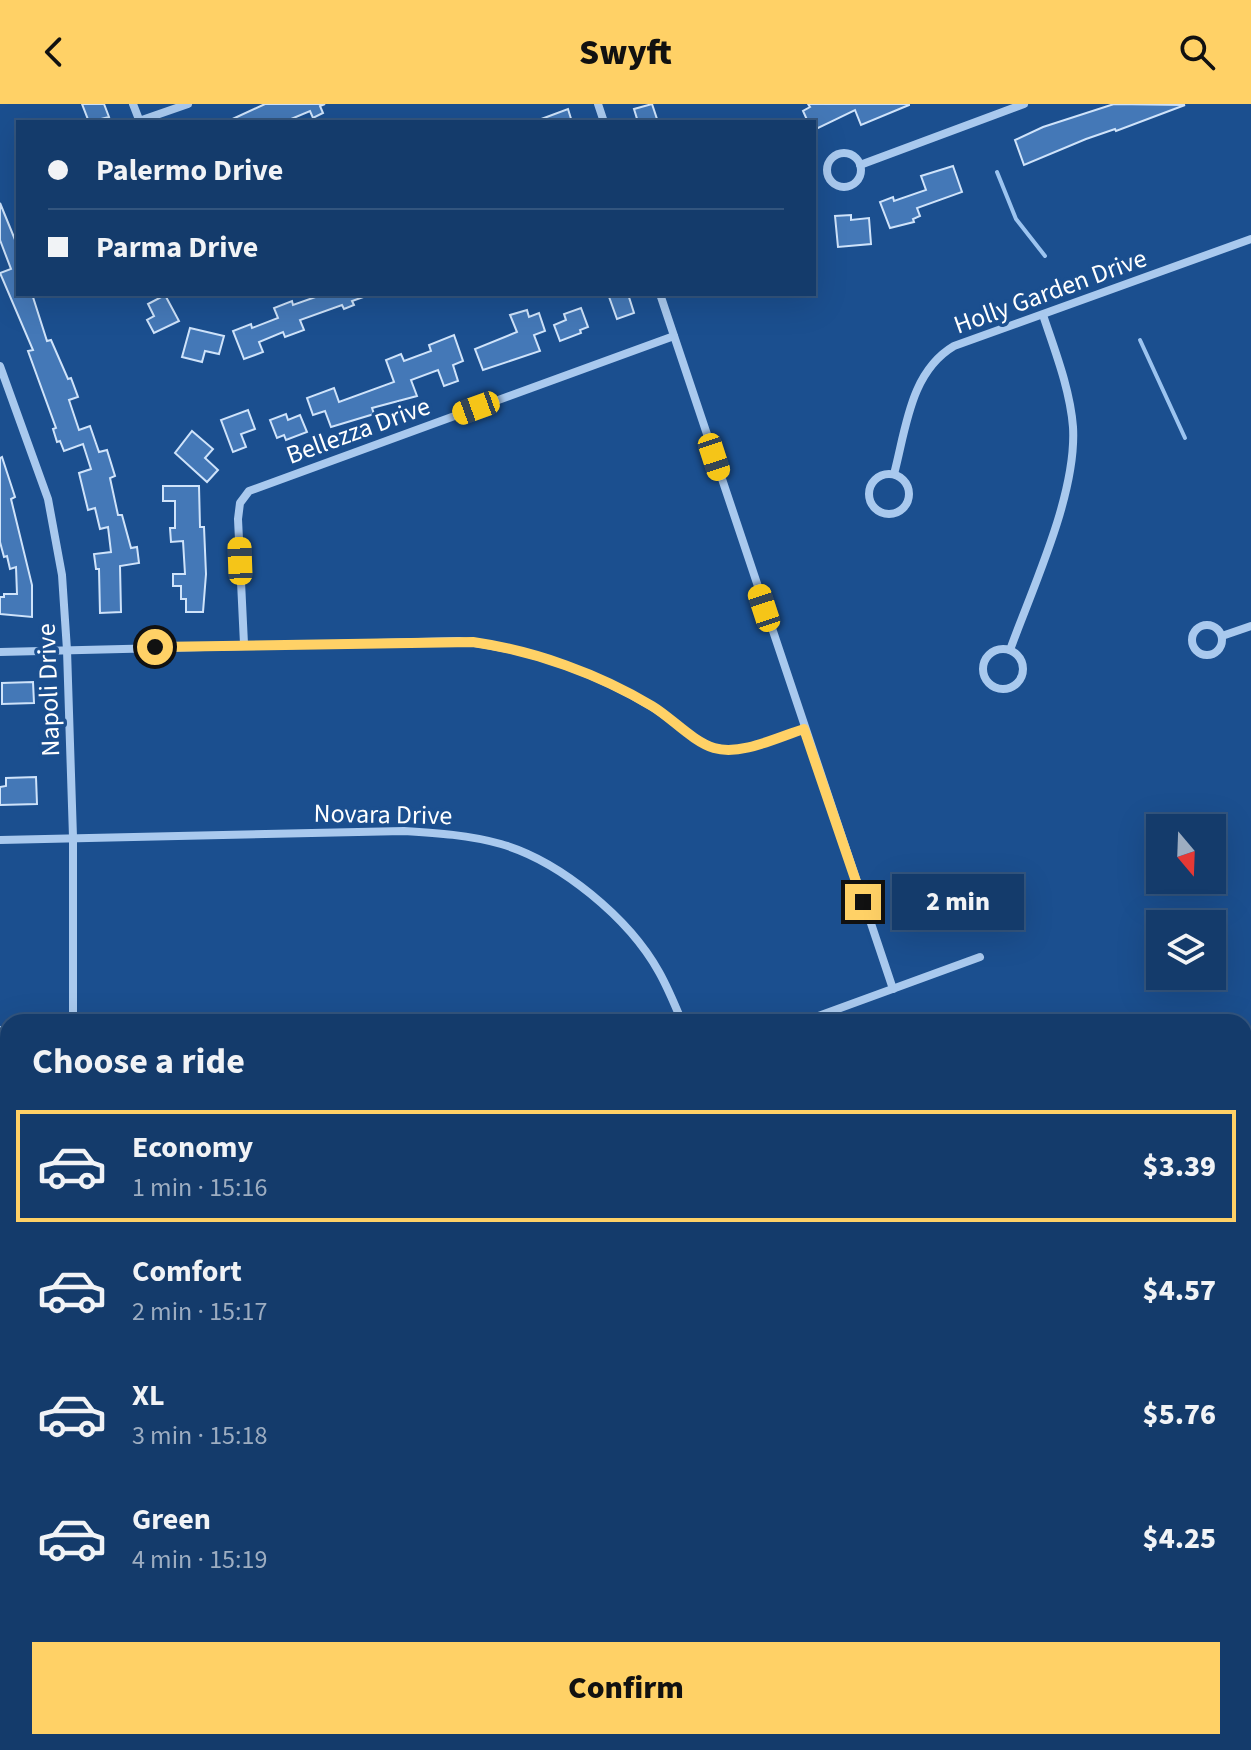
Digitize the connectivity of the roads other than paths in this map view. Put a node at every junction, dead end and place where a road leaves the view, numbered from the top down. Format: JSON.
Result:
{"nodes":[{"id":1,"x":188,"y":104,"type":"edge"},
{"id":2,"x":1024,"y":104,"type":"edge"},
{"id":3,"x":145,"y":120,"type":"edge"},
{"id":4,"x":860,"y":165,"type":"junction"},
{"id":5,"x":1251,"y":239,"type":"edge"},
{"id":6,"x":661,"y":296,"type":"edge"},
{"id":7,"x":1043,"y":315,"type":"junction"},
{"id":8,"x":674,"y":336,"type":"junction"},
{"id":9,"x":0,"y":366,"type":"edge"},
{"id":10,"x":894,"y":474,"type":"junction"},
{"id":11,"x":1251,"y":626,"type":"edge"},
{"id":12,"x":1222,"y":636,"type":"dead end"},
{"id":13,"x":244,"y":644,"type":"junction"},
{"id":14,"x":67,"y":650,"type":"junction"},
{"id":15,"x":1010,"y":650,"type":"junction"},
{"id":16,"x":0,"y":652,"type":"edge"},
{"id":17,"x":804,"y":729,"type":"junction"},
{"id":18,"x":73,"y":837,"type":"junction"},
{"id":19,"x":0,"y":840,"type":"edge"},
{"id":20,"x":980,"y":957,"type":"dead end"},
{"id":21,"x":893,"y":989,"type":"junction"},
{"id":22,"x":73,"y":1014,"type":"edge"},
{"id":23,"x":678,"y":1014,"type":"edge"},
{"id":24,"x":824,"y":1014,"type":"edge"}],
"edges":[{"from":1,"to":3,"type":"street"},
{"from":2,"to":4,"type":"street"},
{"from":4,"to":4,"type":"street"},
{"from":5,"to":7,"type":"street","name":"Holly Garden Drive"},
{"from":6,"to":8,"type":"street"},
{"from":7,"to":10,"type":"street","name":"Holly Garden Drive"},
{"from":7,"to":15,"type":"street"},
{"from":8,"to":13,"type":"street","name":"Bellezza Drive"},
{"from":8,"to":17,"type":"street"},
{"from":9,"to":14,"type":"street","name":"Napoli Drive"},
{"from":10,"to":10,"type":"street"},
{"from":11,"to":12,"type":"street"},
{"from":13,"to":14,"type":"street"},
{"from":13,"to":17,"type":"street"},
{"from":14,"to":16,"type":"street"},
{"from":14,"to":18,"type":"street","name":"Napoli Drive"},
{"from":15,"to":15,"type":"street"},
{"from":17,"to":21,"type":"street"},
{"from":18,"to":19,"type":"street","name":"Novara Drive"},
{"from":18,"to":22,"type":"street","name":"Napoli Drive"},
{"from":18,"to":23,"type":"street","name":"Novara Drive"},
{"from":20,"to":21,"type":"street"},
{"from":21,"to":24,"type":"street"}]}
